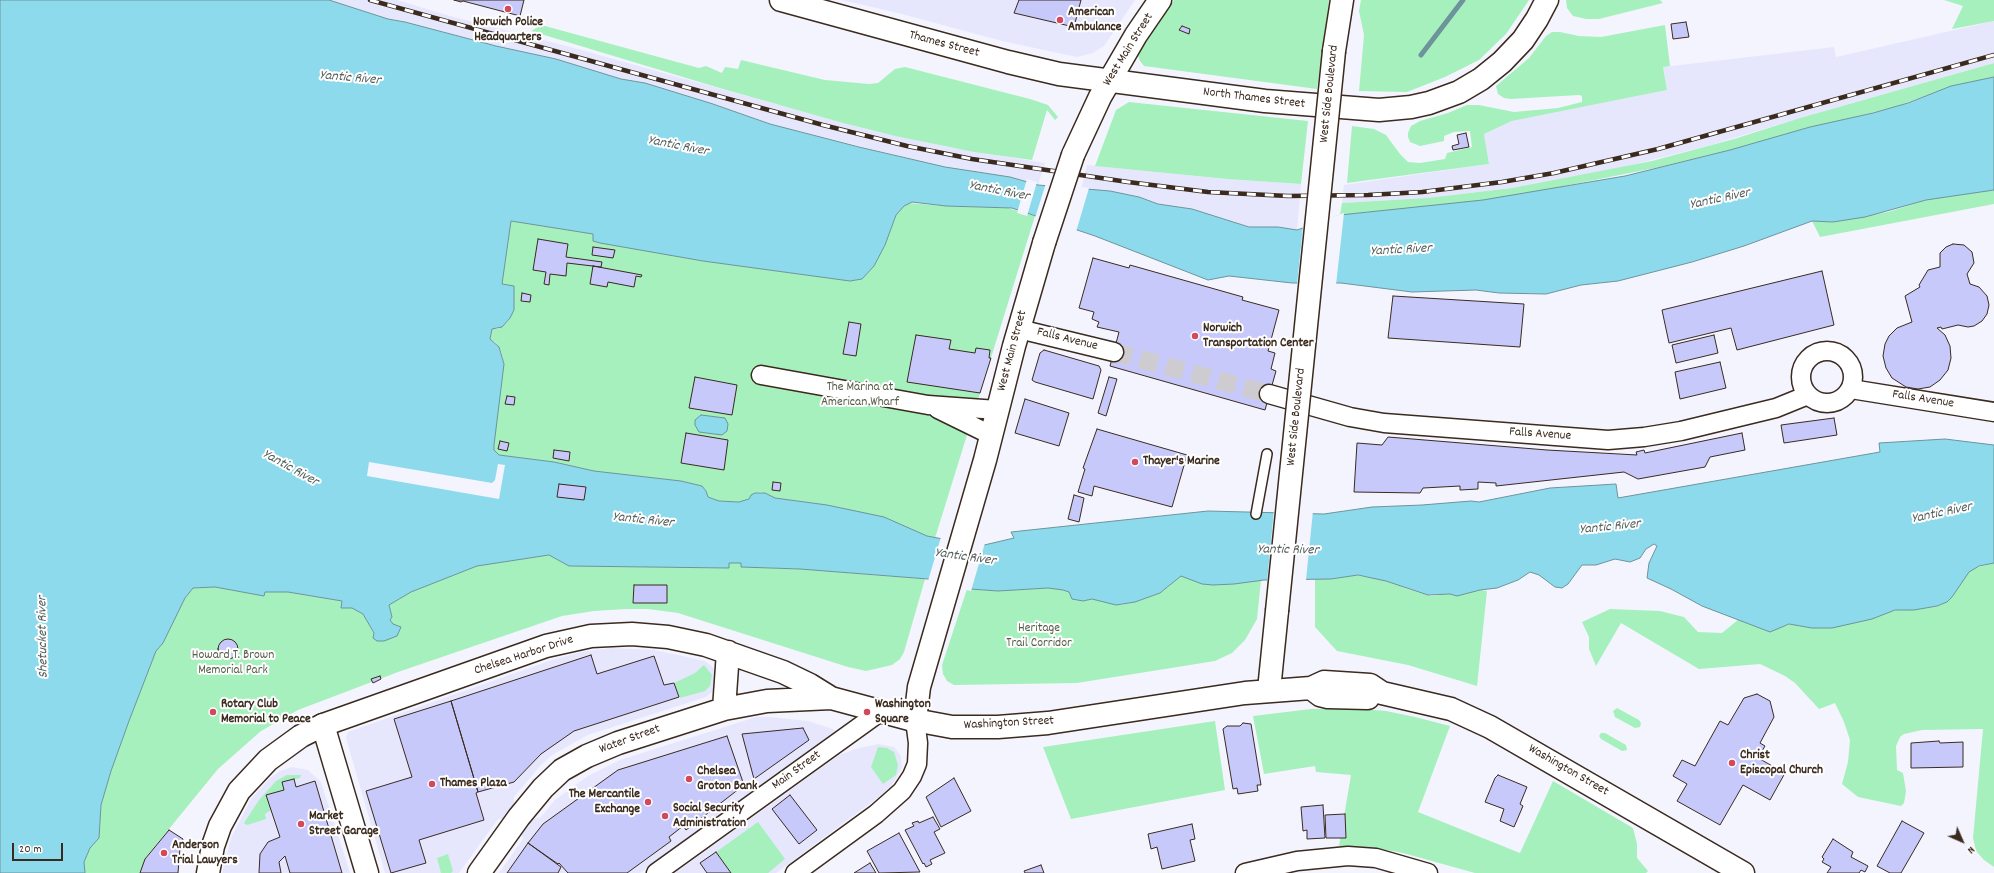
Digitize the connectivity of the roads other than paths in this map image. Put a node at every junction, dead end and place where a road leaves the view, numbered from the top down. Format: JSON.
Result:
{"nodes":[{"id":1,"x":780,"y":0,"type":"edge"},
{"id":2,"x":1160,"y":0,"type":"edge"},
{"id":3,"x":1342,"y":0,"type":"edge"},
{"id":4,"x":1547,"y":0,"type":"edge"},
{"id":5,"x":1108,"y":82,"type":"junction"},
{"id":6,"x":1019,"y":328,"type":"junction"},
{"id":7,"x":1114,"y":352,"type":"tunnel mouth"},
{"id":8,"x":761,"y":375,"type":"dead end"},
{"id":9,"x":1851,"y":389,"type":"junction"},
{"id":10,"x":1269,"y":394,"type":"tunnel mouth"},
{"id":11,"x":1808,"y":395,"type":"junction"},
{"id":12,"x":928,"y":405,"type":"junction"},
{"id":13,"x":997,"y":410,"type":"junction"},
{"id":14,"x":1994,"y":412,"type":"edge"},
{"id":15,"x":991,"y":435,"type":"junction"},
{"id":16,"x":1267,"y":454,"type":"dead end"},
{"id":17,"x":1256,"y":514,"type":"dead end"},
{"id":18,"x":728,"y":652,"type":"junction"},
{"id":19,"x":1269,"y":690,"type":"junction"},
{"id":20,"x":831,"y":698,"type":"junction"},
{"id":21,"x":724,"y":709,"type":"junction"},
{"id":22,"x":880,"y":712,"type":"junction"},
{"id":23,"x":915,"y":720,"type":"junction"},
{"id":24,"x":323,"y":726,"type":"junction"},
{"id":25,"x":1422,"y":872,"type":"edge"},
{"id":26,"x":208,"y":873,"type":"edge"},
{"id":27,"x":367,"y":873,"type":"edge"},
{"id":28,"x":479,"y":873,"type":"edge"},
{"id":29,"x":656,"y":873,"type":"edge"},
{"id":30,"x":795,"y":873,"type":"edge"},
{"id":31,"x":1245,"y":873,"type":"edge"},
{"id":32,"x":1743,"y":873,"type":"edge"}],
"edges":[{"from":1,"to":5,"type":"main road","name":"Thames Street"},
{"from":2,"to":5,"type":"main road","name":"West Main Street"},
{"from":3,"to":19,"type":"main road","name":"West Side Boulevard","bridge":true},
{"from":4,"to":5,"type":"main road","name":"North Thames Street"},
{"from":5,"to":6,"type":"main road","name":"West Main Street","bridge":true},
{"from":6,"to":7,"type":"street","name":"Falls Avenue"},
{"from":6,"to":13,"type":"main road","name":"West Main Street"},
{"from":8,"to":12,"type":"street"},
{"from":9,"to":11,"type":"street"},
{"from":9,"to":11,"type":"street"},
{"from":9,"to":14,"type":"street","name":"Falls Avenue"},
{"from":10,"to":11,"type":"street","name":"Falls Avenue"},
{"from":12,"to":13,"type":"street"},
{"from":12,"to":15,"type":"street"},
{"from":13,"to":15,"type":"main road","name":"West Main Street"},
{"from":15,"to":23,"type":"main road","name":"West Main Street"},
{"from":16,"to":17,"type":"lane"},
{"from":18,"to":20,"type":"main road","name":"Chelsea Harbor Drive"},
{"from":18,"to":21,"type":"main road"},
{"from":18,"to":24,"type":"main road","name":"Chelsea Harbor Drive"},
{"from":19,"to":23,"type":"main road","name":"Washington Street"},
{"from":19,"to":32,"type":"main road","name":"Washington Street"},
{"from":20,"to":21,"type":"main road","name":"Water Street"},
{"from":20,"to":22,"type":"main road","name":"Chelsea Harbor Drive"},
{"from":21,"to":28,"type":"main road","name":"Water Street"},
{"from":22,"to":23,"type":"main road","name":"Chelsea Harbor Drive"},
{"from":22,"to":29,"type":"street","name":"Main Street"},
{"from":23,"to":30,"type":"street"},
{"from":24,"to":26,"type":"main road","name":"Chelsea Harbor Drive"},
{"from":24,"to":27,"type":"main road"},
{"from":25,"to":31,"type":"street"}]}
